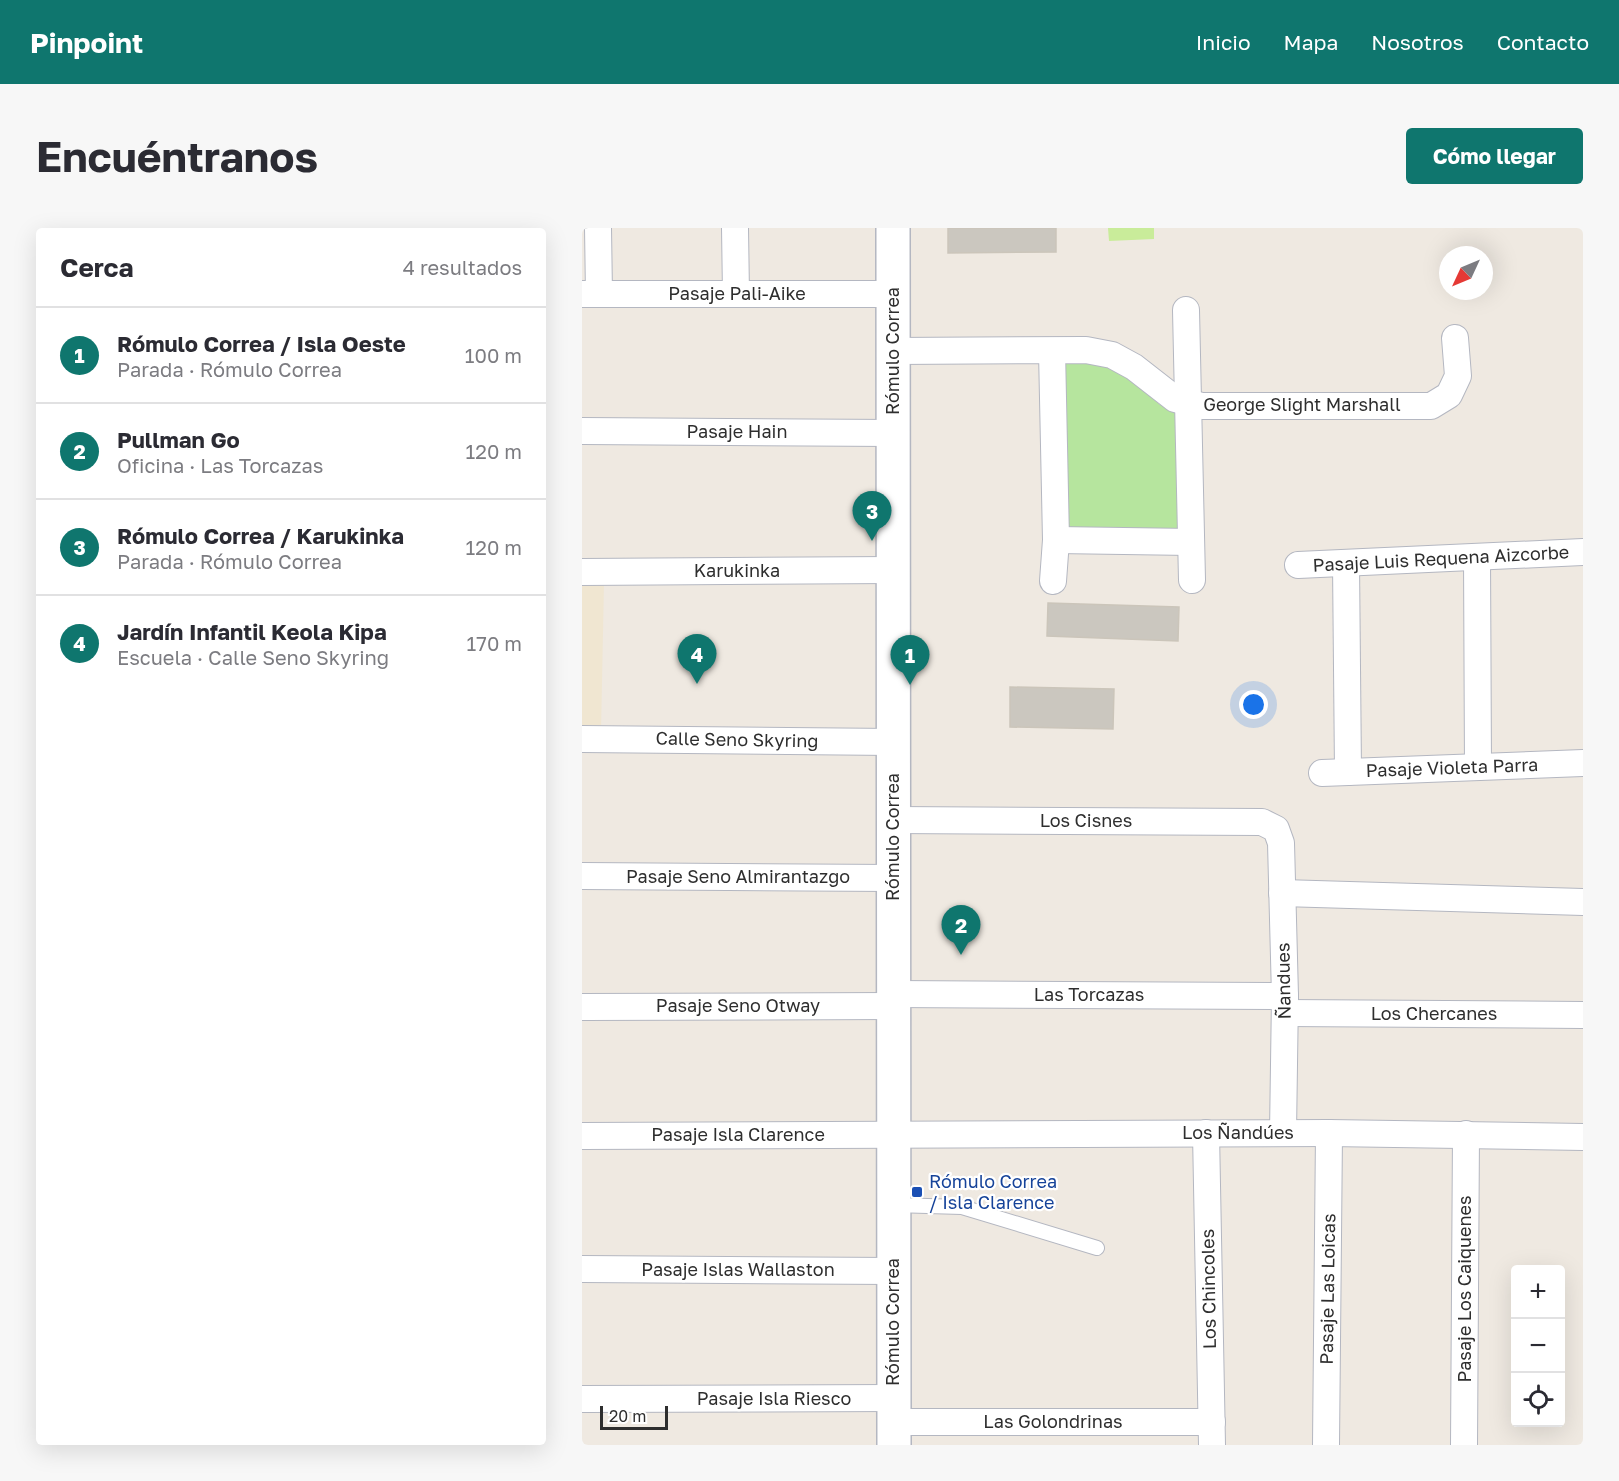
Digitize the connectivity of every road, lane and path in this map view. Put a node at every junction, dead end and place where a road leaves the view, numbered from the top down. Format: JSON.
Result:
{"nodes":[{"id":1,"x":598,"y":228,"type":"edge"},
{"id":2,"x":735,"y":228,"type":"edge"},
{"id":3,"x":893,"y":228,"type":"edge"},
{"id":4,"x":590,"y":294,"type":"edge"},
{"id":5,"x":736,"y":294,"type":"junction"},
{"id":6,"x":893,"y":294,"type":"junction"},
{"id":7,"x":1186,"y":310,"type":"dead end"},
{"id":8,"x":1455,"y":338,"type":"dead end"},
{"id":9,"x":893,"y":351,"type":"junction"},
{"id":10,"x":1052,"y":351,"type":"junction"},
{"id":11,"x":1187,"y":404,"type":"junction"},
{"id":12,"x":582,"y":431,"type":"edge"},
{"id":13,"x":893,"y":433,"type":"junction"},
{"id":14,"x":1056,"y":540,"type":"junction"},
{"id":15,"x":1191,"y":542,"type":"junction"},
{"id":16,"x":1583,"y":552,"type":"edge"},
{"id":17,"x":1477,"y":557,"type":"junction"},
{"id":18,"x":1346,"y":563,"type":"junction"},
{"id":19,"x":1298,"y":565,"type":"dead end"},
{"id":20,"x":893,"y":570,"type":"junction"},
{"id":21,"x":582,"y":572,"type":"edge"},
{"id":22,"x":1192,"y":580,"type":"dead end"},
{"id":23,"x":1053,"y":581,"type":"dead end"},
{"id":24,"x":582,"y":739,"type":"edge"},
{"id":25,"x":893,"y":742,"type":"junction"},
{"id":26,"x":1583,"y":763,"type":"edge"},
{"id":27,"x":1478,"y":767,"type":"junction"},
{"id":28,"x":1348,"y":772,"type":"junction"},
{"id":29,"x":1322,"y":773,"type":"dead end"},
{"id":30,"x":893,"y":820,"type":"junction"},
{"id":31,"x":1276,"y":829,"type":"joint"},
{"id":32,"x":582,"y":876,"type":"edge"},
{"id":33,"x":893,"y":878,"type":"junction"},
{"id":34,"x":1282,"y":893,"type":"junction"},
{"id":35,"x":1583,"y":902,"type":"edge"},
{"id":36,"x":893,"y":1000,"type":"junction"},
{"id":37,"x":1285,"y":1004,"type":"junction"},
{"id":38,"x":582,"y":1007,"type":"edge"},
{"id":39,"x":1583,"y":1015,"type":"edge"},
{"id":40,"x":1206,"y":1133,"type":"junction"},
{"id":41,"x":1283,"y":1133,"type":"junction"},
{"id":42,"x":1329,"y":1133,"type":"junction"},
{"id":43,"x":893,"y":1134,"type":"junction"},
{"id":44,"x":1466,"y":1134,"type":"junction"},
{"id":45,"x":582,"y":1136,"type":"edge"},
{"id":46,"x":1583,"y":1137,"type":"edge"},
{"id":47,"x":893,"y":1205,"type":"junction"},
{"id":48,"x":1097,"y":1248,"type":"dead end"},
{"id":49,"x":582,"y":1269,"type":"edge"},
{"id":50,"x":893,"y":1271,"type":"junction"},
{"id":51,"x":582,"y":1399,"type":"edge"},
{"id":52,"x":894,"y":1422,"type":"edge"},
{"id":53,"x":1212,"y":1434,"type":"edge"},
{"id":54,"x":1326,"y":1445,"type":"edge"},
{"id":55,"x":1464,"y":1445,"type":"edge"}],
"edges":[{"from":1,"to":4,"type":"street"},
{"from":2,"to":5,"type":"street"},
{"from":3,"to":6,"type":"street","name":"Rómulo Correa"},
{"from":4,"to":5,"type":"street","name":"Pasaje Pali-Aike"},
{"from":5,"to":6,"type":"street","name":"Pasaje Pali-Aike"},
{"from":6,"to":9,"type":"street","name":"Rómulo Correa"},
{"from":7,"to":11,"type":"street"},
{"from":8,"to":11,"type":"street","name":"George Slight Marshall"},
{"from":9,"to":10,"type":"street","name":"George Slight Marshall"},
{"from":9,"to":13,"type":"street","name":"Rómulo Correa"},
{"from":10,"to":11,"type":"street","name":"George Slight Marshall"},
{"from":10,"to":14,"type":"street"},
{"from":11,"to":15,"type":"street"},
{"from":12,"to":13,"type":"street","name":"Pasaje Hain"},
{"from":13,"to":20,"type":"street","name":"Rómulo Correa"},
{"from":14,"to":15,"type":"street"},
{"from":14,"to":23,"type":"street"},
{"from":15,"to":22,"type":"street"},
{"from":16,"to":17,"type":"street","name":"Pasaje Luis Requena Aizcorbe"},
{"from":17,"to":18,"type":"street","name":"Pasaje Luis Requena Aizcorbe"},
{"from":17,"to":27,"type":"street"},
{"from":18,"to":19,"type":"street","name":"Pasaje Luis Requena Aizcorbe"},
{"from":18,"to":28,"type":"street"},
{"from":20,"to":21,"type":"street","name":"Karukinka"},
{"from":20,"to":25,"type":"street","name":"Rómulo Correa"},
{"from":24,"to":25,"type":"street","name":"Calle Seno Skyring"},
{"from":25,"to":30,"type":"street","name":"Rómulo Correa"},
{"from":26,"to":27,"type":"street","name":"Pasaje Violeta Parra"},
{"from":27,"to":28,"type":"street","name":"Pasaje Violeta Parra"},
{"from":28,"to":29,"type":"street","name":"Pasaje Violeta Parra"},
{"from":30,"to":31,"type":"street","name":"Los Cisnes"},
{"from":30,"to":33,"type":"street","name":"Rómulo Correa"},
{"from":31,"to":34,"type":"street","name":"Ñandues"},
{"from":32,"to":33,"type":"street","name":"Pasaje Seno Almirantazgo"},
{"from":33,"to":36,"type":"street","name":"Rómulo Correa"},
{"from":34,"to":35,"type":"street"},
{"from":34,"to":37,"type":"street","name":"Ñandues"},
{"from":36,"to":37,"type":"street","name":"Las Torcazas"},
{"from":36,"to":38,"type":"street","name":"Pasaje Seno Otway"},
{"from":36,"to":43,"type":"street","name":"Rómulo Correa"},
{"from":37,"to":39,"type":"street","name":"Los Chercanes"},
{"from":37,"to":41,"type":"street","name":"Ñandues"},
{"from":40,"to":41,"type":"street","name":"Los Ñandúes"},
{"from":40,"to":43,"type":"street","name":"Los Ñandúes"},
{"from":40,"to":53,"type":"street","name":"Los Chincoles"},
{"from":41,"to":42,"type":"street","name":"Los Ñandúes"},
{"from":42,"to":44,"type":"street","name":"Los Ñandúes"},
{"from":42,"to":54,"type":"street","name":"Pasaje Las Loicas"},
{"from":43,"to":45,"type":"street","name":"Pasaje Isla Clarence"},
{"from":43,"to":47,"type":"street","name":"Rómulo Correa"},
{"from":44,"to":46,"type":"street","name":"Los Ñandúes"},
{"from":44,"to":55,"type":"street","name":"Pasaje Los Caiquenes"},
{"from":47,"to":48,"type":"lane"},
{"from":47,"to":50,"type":"street","name":"Rómulo Correa"},
{"from":49,"to":50,"type":"street","name":"Pasaje Islas Wallaston"},
{"from":50,"to":52,"type":"street","name":"Rómulo Correa"},
{"from":51,"to":52,"type":"street","name":"Pasaje Isla Riesco"},
{"from":52,"to":53,"type":"street","name":"Las Golondrinas"}]}
